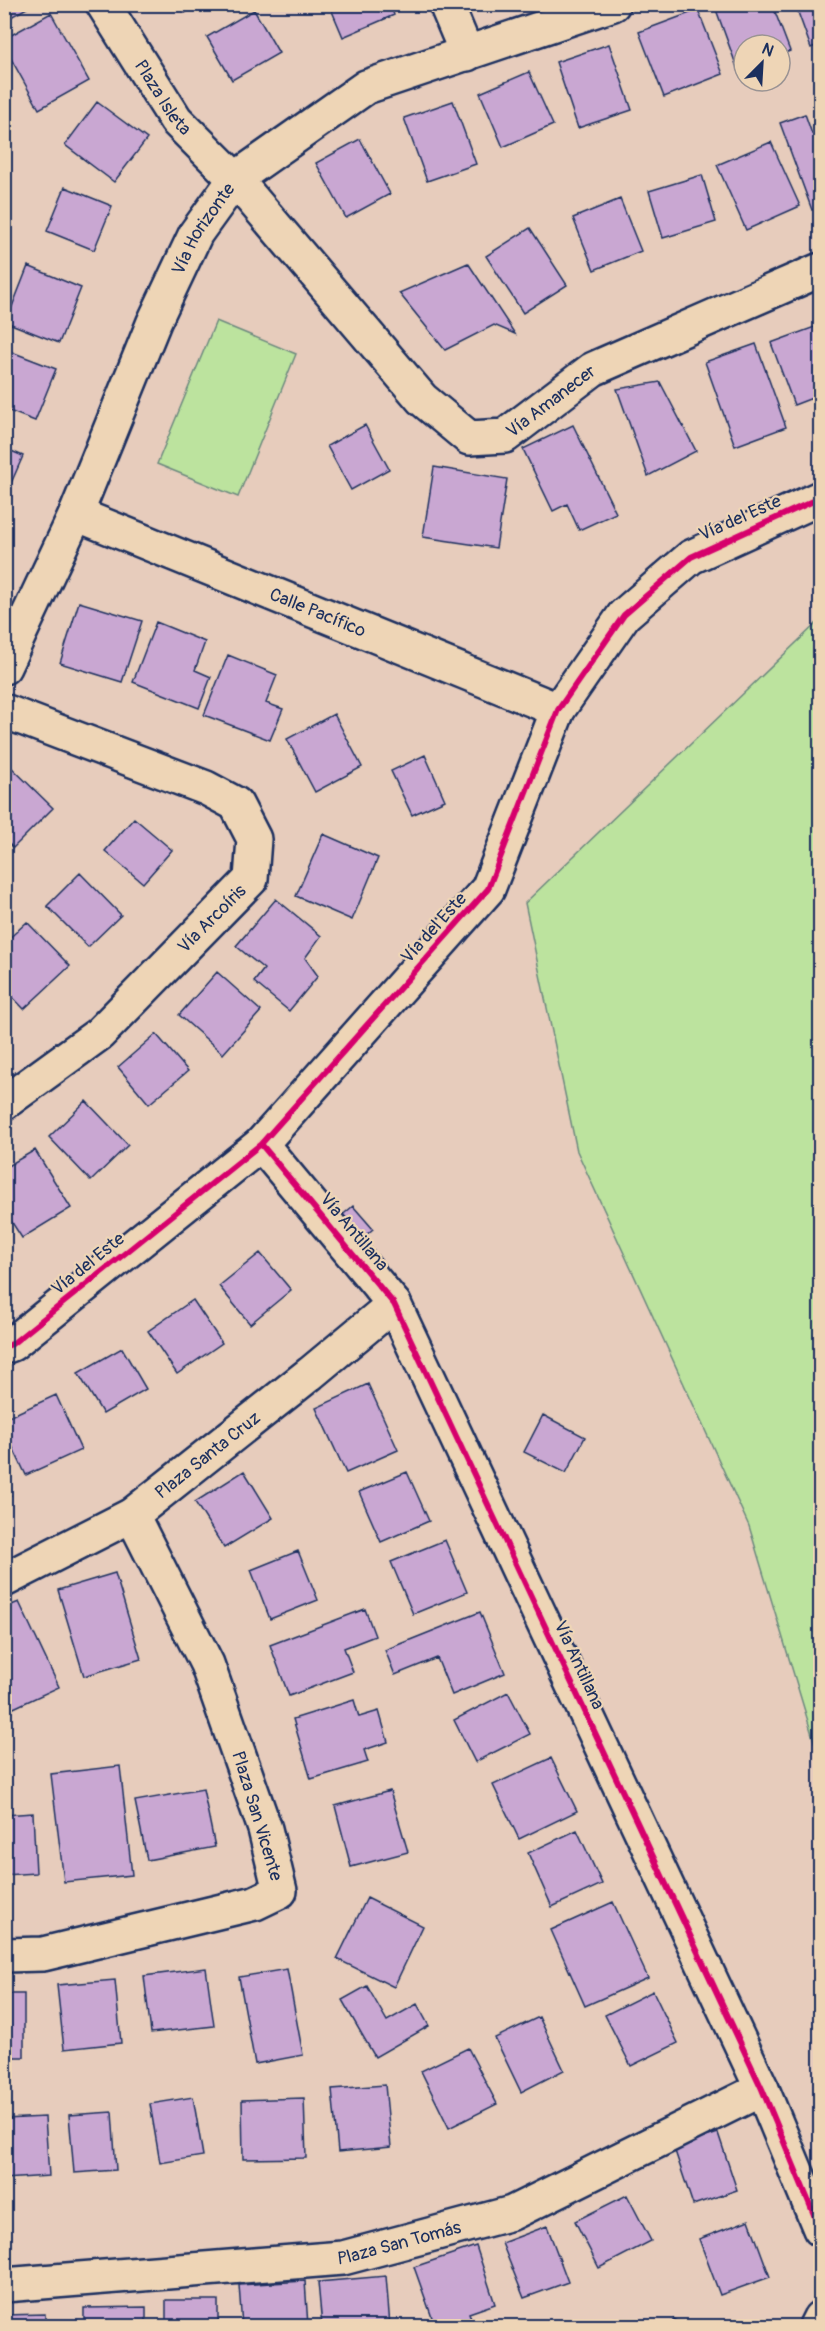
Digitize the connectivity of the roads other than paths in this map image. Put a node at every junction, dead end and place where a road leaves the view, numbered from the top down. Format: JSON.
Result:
{"nodes":[{"id":1,"x":103,"y":4,"type":"edge"},
{"id":2,"x":446,"y":4,"type":"edge"},
{"id":3,"x":614,"y":4,"type":"edge"},
{"id":4,"x":467,"y":54,"type":"junction"},
{"id":5,"x":235,"y":179,"type":"junction"},
{"id":6,"x":820,"y":270,"type":"edge"},
{"id":7,"x":820,"y":498,"type":"edge"},
{"id":8,"x":76,"y":514,"type":"junction"},
{"id":9,"x":4,"y":667,"type":"edge"},
{"id":10,"x":4,"y":711,"type":"edge"},
{"id":11,"x":558,"y":711,"type":"junction"},
{"id":12,"x":4,"y":1103,"type":"edge"},
{"id":13,"x":261,"y":1144,"type":"junction"},
{"id":14,"x":394,"y":1304,"type":"junction"},
{"id":15,"x":4,"y":1347,"type":"edge"},
{"id":16,"x":132,"y":1515,"type":"junction"},
{"id":17,"x":4,"y":1580,"type":"edge"},
{"id":18,"x":4,"y":1955,"type":"edge"},
{"id":19,"x":762,"y":2089,"type":"junction"},
{"id":20,"x":820,"y":2229,"type":"edge"},
{"id":21,"x":4,"y":2285,"type":"edge"},
{"id":22,"x":820,"y":2318,"type":"edge"},
{"id":23,"x":816,"y":2326,"type":"edge"}],
"edges":[{"from":1,"to":5,"type":"street","name":"Plaza Isleta"},
{"from":2,"to":4,"type":"street"},
{"from":3,"to":4,"type":"street","name":"Vía Horizonte"},
{"from":4,"to":5,"type":"street","name":"Vía Horizonte"},
{"from":5,"to":6,"type":"street","name":"Vía Amanecer"},
{"from":5,"to":8,"type":"street","name":"Vía Horizonte"},
{"from":7,"to":11,"type":"street","name":"Vía del Este"},
{"from":8,"to":9,"type":"street","name":"Vía Horizonte"},
{"from":8,"to":11,"type":"street","name":"Calle Pacífico"},
{"from":10,"to":12,"type":"street","name":"Vía Arcoíris"},
{"from":11,"to":13,"type":"street","name":"Vía del Este"},
{"from":13,"to":14,"type":"street","name":"Vía Antillana"},
{"from":13,"to":15,"type":"street","name":"Vía del Este"},
{"from":14,"to":16,"type":"street","name":"Plaza Santa Cruz"},
{"from":14,"to":19,"type":"street","name":"Vía Antillana"},
{"from":16,"to":17,"type":"street","name":"Plaza Santa Cruz"},
{"from":16,"to":18,"type":"street","name":"Plaza San Vicente"},
{"from":19,"to":20,"type":"street","name":"Vía Antillana"},
{"from":19,"to":21,"type":"street","name":"Plaza San Tomás"},
{"from":22,"to":23,"type":"street"}]}
